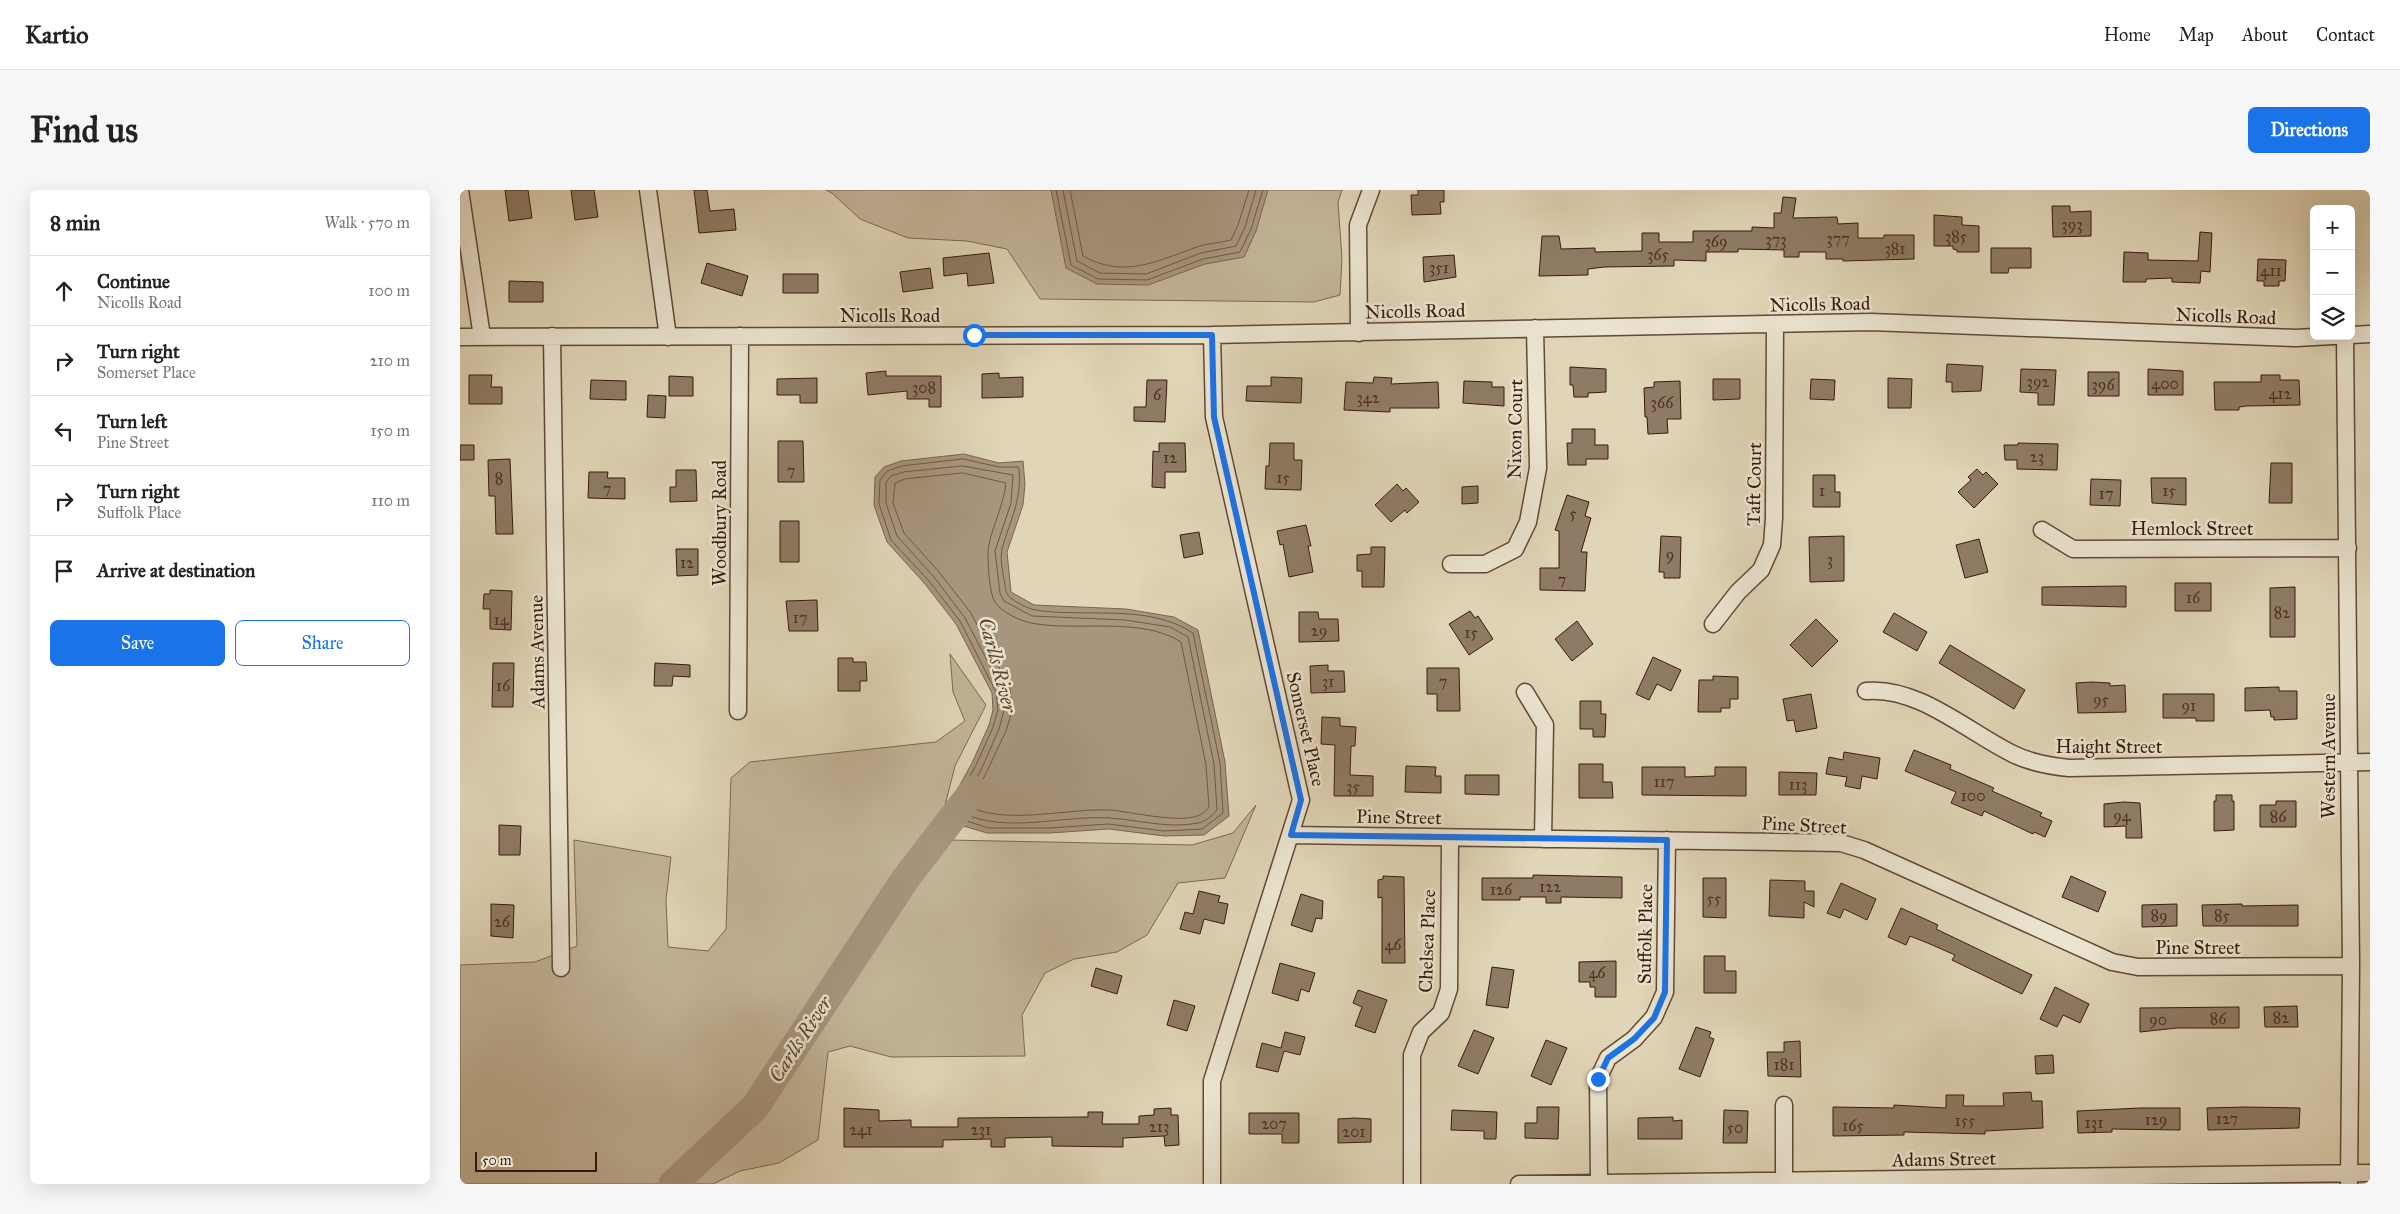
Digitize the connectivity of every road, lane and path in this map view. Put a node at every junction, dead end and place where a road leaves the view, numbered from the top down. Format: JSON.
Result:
{"nodes":[{"id":1,"x":460,"y":190,"type":"edge"},
{"id":2,"x":648,"y":190,"type":"edge"},
{"id":3,"x":1371,"y":190,"type":"edge"},
{"id":4,"x":1775,"y":324,"type":"junction"},
{"id":5,"x":1535,"y":328,"type":"junction"},
{"id":6,"x":1359,"y":333,"type":"junction"},
{"id":7,"x":2370,"y":334,"type":"edge"},
{"id":8,"x":1212,"y":335,"type":"junction"},
{"id":9,"x":552,"y":336,"type":"junction"},
{"id":10,"x":740,"y":336,"type":"junction"},
{"id":11,"x":2355,"y":336,"type":"edge"},
{"id":12,"x":482,"y":337,"type":"junction"},
{"id":13,"x":668,"y":337,"type":"junction"},
{"id":14,"x":460,"y":338,"type":"edge"},
{"id":15,"x":2310,"y":338,"type":"edge"},
{"id":16,"x":2344,"y":340,"type":"edge"},
{"id":17,"x":2042,"y":530,"type":"dead end"},
{"id":18,"x":2348,"y":548,"type":"junction"},
{"id":19,"x":1451,"y":564,"type":"dead end"},
{"id":20,"x":1712,"y":624,"type":"dead end"},
{"id":21,"x":1866,"y":691,"type":"dead end"},
{"id":22,"x":1525,"y":692,"type":"dead end"},
{"id":23,"x":738,"y":711,"type":"dead end"},
{"id":24,"x":2347,"y":762,"type":"junction"},
{"id":25,"x":2370,"y":762,"type":"edge"},
{"id":26,"x":1291,"y":835,"type":"junction"},
{"id":27,"x":1450,"y":838,"type":"junction"},
{"id":28,"x":1543,"y":839,"type":"junction"},
{"id":29,"x":1667,"y":840,"type":"junction"},
{"id":30,"x":2351,"y":966,"type":"junction"},
{"id":31,"x":561,"y":968,"type":"dead end"},
{"id":32,"x":1784,"y":1105,"type":"dead end"},
{"id":33,"x":2370,"y":1173,"type":"edge"},
{"id":34,"x":2349,"y":1179,"type":"edge"},
{"id":35,"x":1784,"y":1181,"type":"junction"},
{"id":36,"x":1599,"y":1183,"type":"junction"},
{"id":37,"x":1212,"y":1184,"type":"edge"},
{"id":38,"x":1412,"y":1184,"type":"edge"},
{"id":39,"x":1519,"y":1184,"type":"edge"}],
"edges":[{"from":1,"to":12,"type":"street"},
{"from":2,"to":13,"type":"street"},
{"from":3,"to":6,"type":"street"},
{"from":4,"to":5,"type":"street","name":"Nicolls Road"},
{"from":4,"to":15,"type":"street","name":"Nicolls Road"},
{"from":4,"to":20,"type":"street","name":"Taft Court"},
{"from":5,"to":6,"type":"street","name":"Nicolls Road"},
{"from":5,"to":19,"type":"street","name":"Nixon Court"},
{"from":6,"to":8,"type":"street","name":"Nicolls Road"},
{"from":7,"to":11,"type":"street","name":"Nicolls Road"},
{"from":8,"to":10,"type":"street","name":"Nicolls Road"},
{"from":8,"to":26,"type":"street","name":"Somerset Place"},
{"from":9,"to":12,"type":"street","name":"Nicolls Road"},
{"from":9,"to":13,"type":"street","name":"Nicolls Road"},
{"from":9,"to":31,"type":"street","name":"Adams Avenue"},
{"from":10,"to":13,"type":"street","name":"Nicolls Road"},
{"from":10,"to":23,"type":"street","name":"Woodbury Road"},
{"from":12,"to":14,"type":"street","name":"Nicolls Road"},
{"from":16,"to":18,"type":"street","name":"Western Avenue"},
{"from":17,"to":18,"type":"street","name":"Hemlock Street"},
{"from":18,"to":24,"type":"street","name":"Western Avenue"},
{"from":21,"to":24,"type":"street","name":"Haight Street"},
{"from":22,"to":28,"type":"street"},
{"from":24,"to":25,"type":"street","name":"Haight Street"},
{"from":24,"to":30,"type":"street","name":"Western Avenue"},
{"from":26,"to":27,"type":"street","name":"Pine Street"},
{"from":26,"to":37,"type":"street","name":"Somerset Place"},
{"from":27,"to":28,"type":"street","name":"Pine Street"},
{"from":27,"to":38,"type":"street","name":"Chelsea Place"},
{"from":28,"to":29,"type":"street","name":"Pine Street"},
{"from":29,"to":30,"type":"street","name":"Pine Street"},
{"from":29,"to":36,"type":"street","name":"Suffolk Place"},
{"from":30,"to":34,"type":"street","name":"Western Avenue"},
{"from":32,"to":35,"type":"street"},
{"from":33,"to":34,"type":"street","name":"Adams Street"},
{"from":34,"to":35,"type":"street","name":"Adams Street"},
{"from":35,"to":36,"type":"street","name":"Adams Street"},
{"from":36,"to":39,"type":"street","name":"Adams Street"}]}
